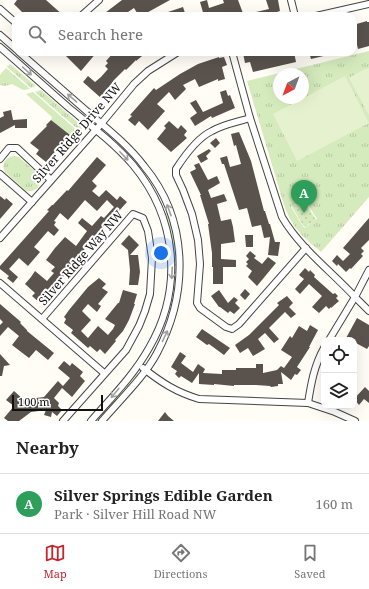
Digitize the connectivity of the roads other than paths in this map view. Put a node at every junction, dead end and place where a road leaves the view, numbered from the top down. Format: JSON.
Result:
{"nodes":[{"id":1,"x":99,"y":0,"type":"edge"},
{"id":2,"x":291,"y":0,"type":"edge"},
{"id":3,"x":369,"y":4,"type":"edge"},
{"id":4,"x":0,"y":9,"type":"edge"},
{"id":5,"x":86,"y":12,"type":"edge"},
{"id":6,"x":294,"y":12,"type":"edge"},
{"id":7,"x":334,"y":12,"type":"edge"},
{"id":8,"x":12,"y":20,"type":"edge"},
{"id":9,"x":0,"y":35,"type":"edge"},
{"id":10,"x":12,"y":46,"type":"edge"},
{"id":11,"x":0,"y":47,"type":"edge"},
{"id":12,"x":24,"y":56,"type":"edge"},
{"id":13,"x":172,"y":56,"type":"edge"},
{"id":14,"x":233,"y":56,"type":"edge"},
{"id":15,"x":250,"y":118,"type":"junction"},
{"id":16,"x":101,"y":124,"type":"junction"},
{"id":17,"x":96,"y":130,"type":"junction"},
{"id":18,"x":0,"y":159,"type":"edge"},
{"id":19,"x":0,"y":174,"type":"edge"},
{"id":20,"x":51,"y":180,"type":"junction"},
{"id":21,"x":32,"y":202,"type":"junction"},
{"id":22,"x":0,"y":238,"type":"edge"},
{"id":23,"x":306,"y":248,"type":"junction"},
{"id":24,"x":369,"y":270,"type":"edge"},
{"id":25,"x":0,"y":282,"type":"edge"},
{"id":26,"x":355,"y":297,"type":"junction"},
{"id":27,"x":369,"y":311,"type":"edge"},
{"id":28,"x":42,"y":319,"type":"junction"},
{"id":29,"x":331,"y":337,"type":"edge"},
{"id":30,"x":321,"y":353,"type":"edge"},
{"id":31,"x":139,"y":365,"type":"junction"},
{"id":32,"x":146,"y":370,"type":"junction"},
{"id":33,"x":104,"y":373,"type":"junction"},
{"id":34,"x":308,"y":403,"type":"junction"},
{"id":35,"x":63,"y":421,"type":"edge"},
{"id":36,"x":91,"y":421,"type":"edge"},
{"id":37,"x":102,"y":421,"type":"edge"},
{"id":38,"x":355,"y":421,"type":"edge"}],
"edges":[{"from":1,"to":5,"type":"street"},
{"from":2,"to":6,"type":"street"},
{"from":3,"to":7,"type":"street"},
{"from":4,"to":8,"type":"street"},
{"from":9,"to":10,"type":"street"},
{"from":11,"to":17,"type":"street","one_way":true},
{"from":16,"to":12,"type":"street","one_way":true},
{"from":13,"to":16,"type":"street","name":"Silver Ridge Drive NW"},
{"from":14,"to":15,"type":"street"},
{"from":15,"to":23,"type":"street"},
{"from":15,"to":23,"type":"street"},
{"from":16,"to":17,"type":"street","name":"Silver Ridge Drive NW"},
{"from":32,"to":16,"type":"street","one_way":true},
{"from":17,"to":20,"type":"street","name":"Silver Ridge Drive NW"},
{"from":17,"to":31,"type":"street","one_way":true},
{"from":18,"to":20,"type":"street"},
{"from":19,"to":21,"type":"street"},
{"from":20,"to":21,"type":"street","name":"Silver Ridge Drive NW"},
{"from":21,"to":22,"type":"street","name":"Silver Ridge Drive NW"},
{"from":23,"to":26,"type":"street"},
{"from":24,"to":26,"type":"street"},
{"from":25,"to":28,"type":"street"},
{"from":26,"to":27,"type":"street"},
{"from":26,"to":29,"type":"street"},
{"from":28,"to":33,"type":"street"},
{"from":28,"to":33,"type":"street","name":"Silver Ridge Way NW"},
{"from":30,"to":34,"type":"street"},
{"from":31,"to":32,"type":"street"},
{"from":31,"to":36,"type":"street","one_way":true},
{"from":32,"to":34,"type":"street"},
{"from":32,"to":37,"type":"street"},
{"from":33,"to":35,"type":"street","name":"Silver Ridge Way NW"},
{"from":34,"to":38,"type":"street"}]}
